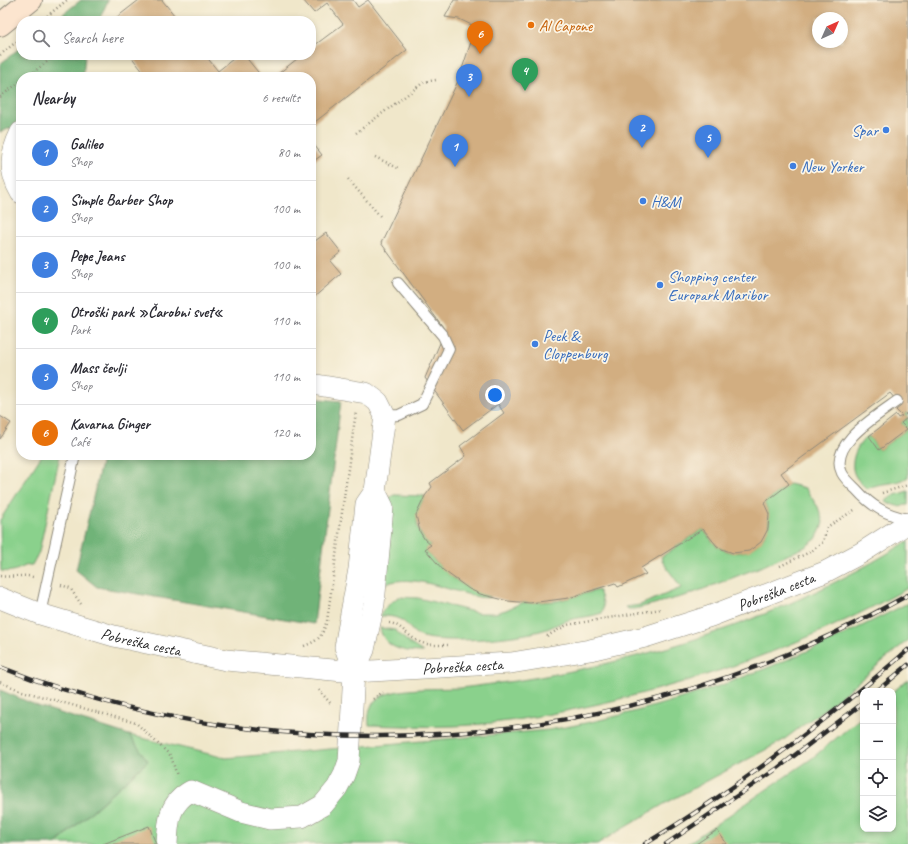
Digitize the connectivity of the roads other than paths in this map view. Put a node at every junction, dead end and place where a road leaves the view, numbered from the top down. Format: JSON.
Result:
{"nodes":[{"id":1,"x":31,"y":0,"type":"edge"},
{"id":2,"x":0,"y":25,"type":"edge"},
{"id":3,"x":16,"y":146,"type":"edge"},
{"id":4,"x":16,"y":181,"type":"edge"},
{"id":5,"x":398,"y":283,"type":"dead end"},
{"id":6,"x":316,"y":385,"type":"edge"},
{"id":7,"x":897,"y":401,"type":"dead end"},
{"id":8,"x":385,"y":416,"type":"junction"},
{"id":9,"x":74,"y":460,"type":"edge"},
{"id":10,"x":908,"y":519,"type":"edge"},
{"id":11,"x":908,"y":524,"type":"edge"},
{"id":12,"x":0,"y":598,"type":"edge"},
{"id":13,"x":40,"y":614,"type":"junction"},
{"id":14,"x":354,"y":672,"type":"junction"},
{"id":15,"x":166,"y":844,"type":"edge"}],
"edges":[{"from":1,"to":2,"type":"main road"},
{"from":3,"to":4,"type":"street"},
{"from":5,"to":8,"type":"lane"},
{"from":6,"to":8,"type":"street"},
{"from":7,"to":10,"type":"lane"},
{"from":8,"to":14,"type":"street"},
{"from":9,"to":13,"type":"lane"},
{"from":11,"to":14,"type":"street","name":"Pobreška cesta"},
{"from":12,"to":13,"type":"street","name":"Pobreška cesta"},
{"from":13,"to":14,"type":"street","name":"Pobreška cesta"},
{"from":14,"to":15,"type":"street"}]}
